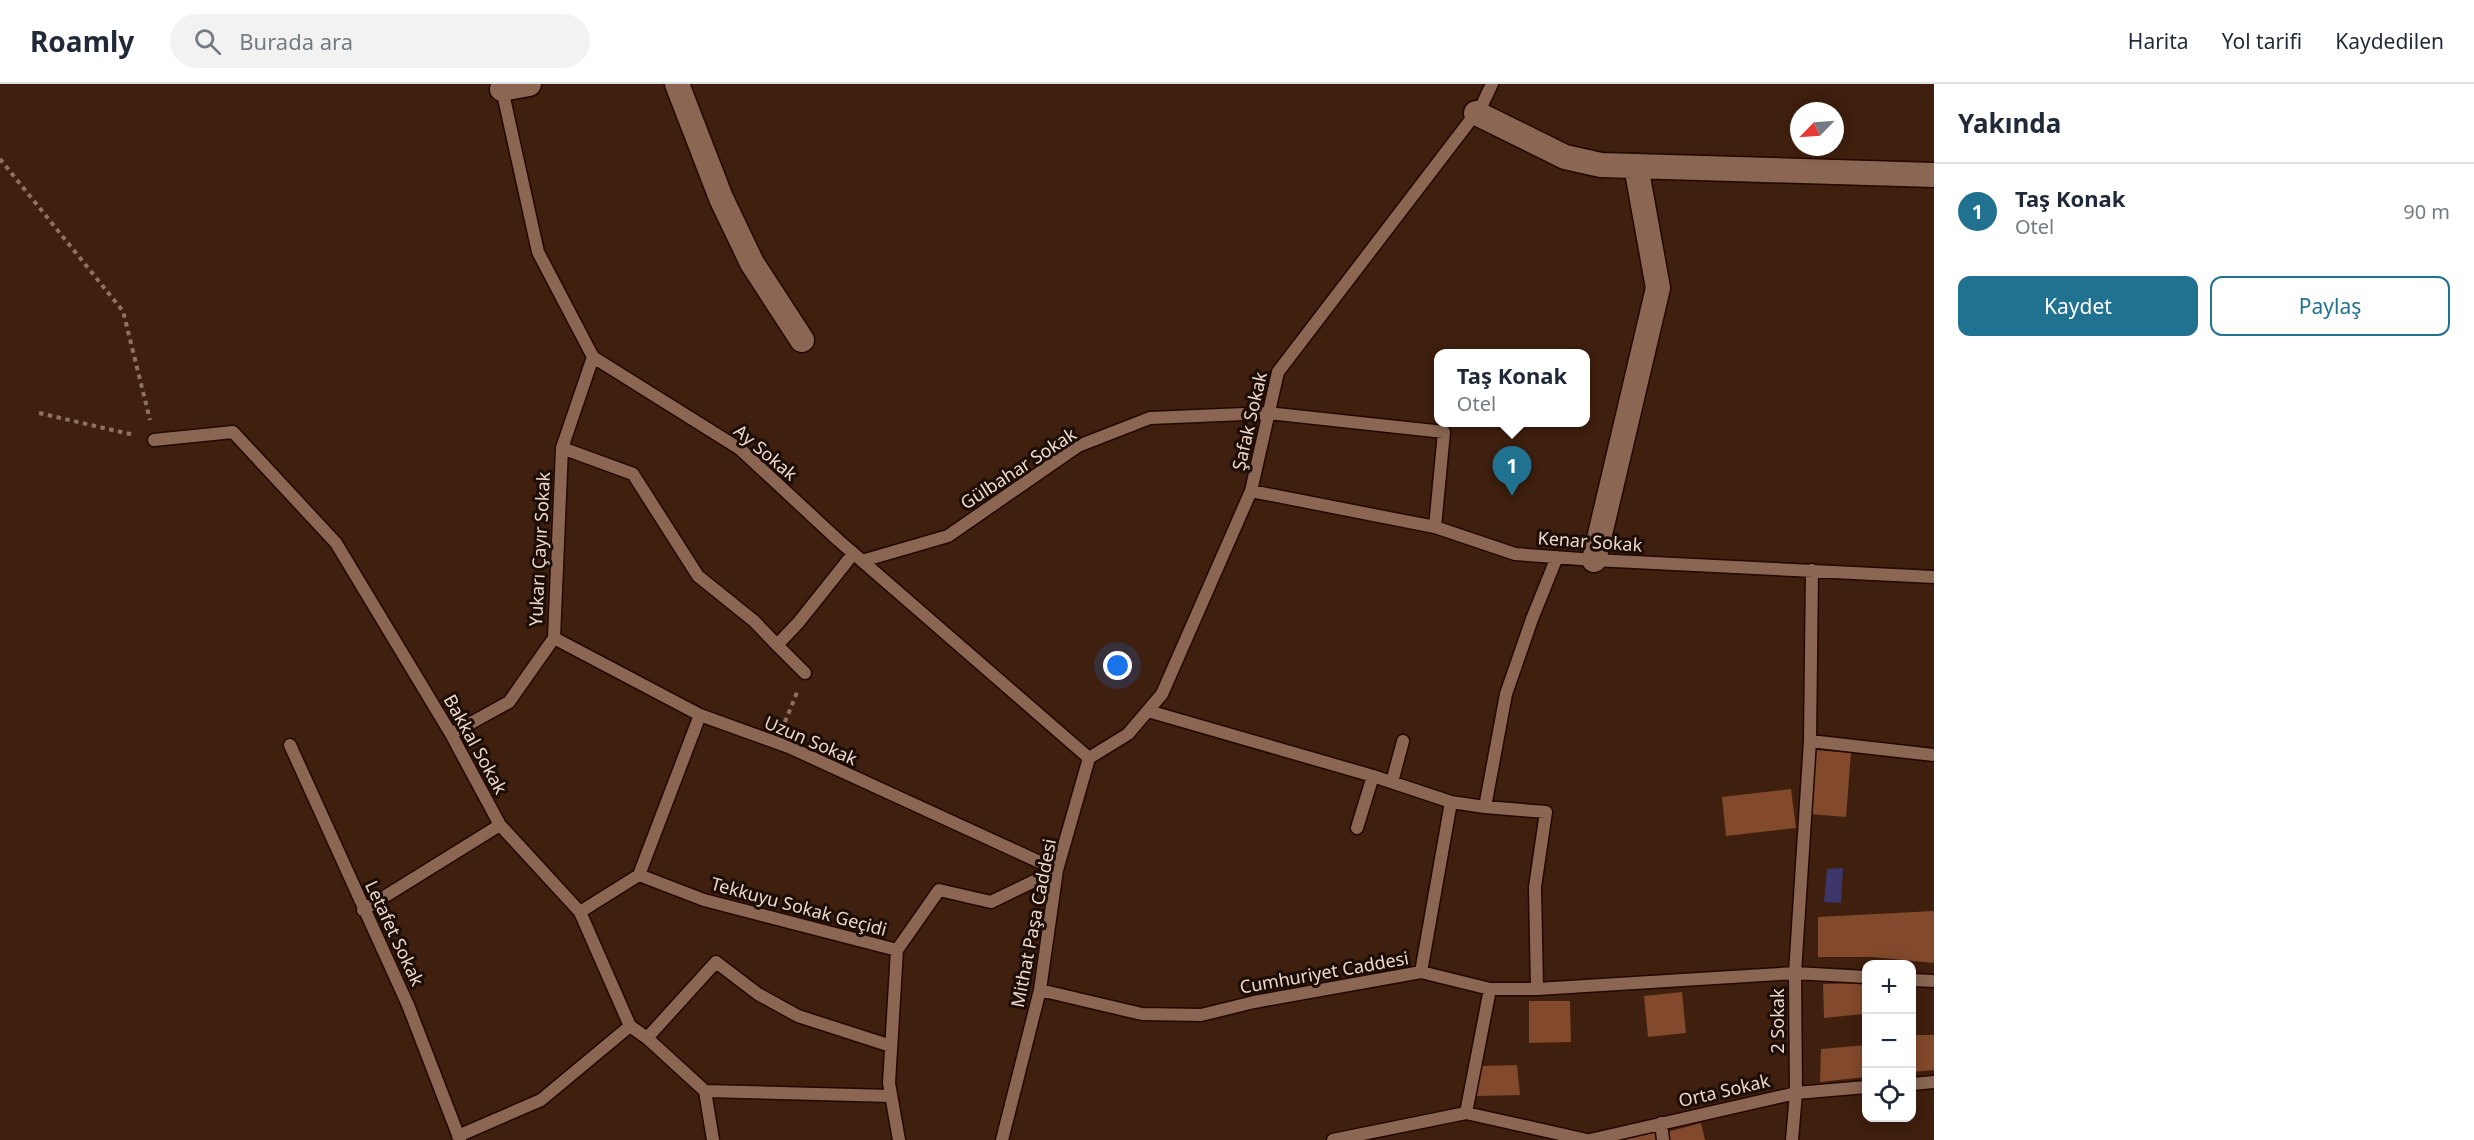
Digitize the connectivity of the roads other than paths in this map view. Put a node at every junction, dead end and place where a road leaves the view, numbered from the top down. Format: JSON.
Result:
{"nodes":[{"id":1,"x":529,"y":84,"type":"edge"},
{"id":2,"x":677,"y":84,"type":"edge"},
{"id":3,"x":1492,"y":84,"type":"edge"},
{"id":4,"x":502,"y":88,"type":"joint"},
{"id":5,"x":1476,"y":113,"type":"junction"},
{"id":6,"x":1635,"y":166,"type":"junction"},
{"id":7,"x":1934,"y":175,"type":"edge"},
{"id":8,"x":802,"y":340,"type":"dead end"},
{"id":9,"x":593,"y":357,"type":"junction"},
{"id":10,"x":1268,"y":413,"type":"junction"},
{"id":11,"x":154,"y":440,"type":"road end"},
{"id":12,"x":562,"y":448,"type":"junction"},
{"id":13,"x":1251,"y":491,"type":"junction"},
{"id":14,"x":1435,"y":527,"type":"junction"},
{"id":15,"x":857,"y":557,"type":"junction"},
{"id":16,"x":1557,"y":557,"type":"junction"},
{"id":17,"x":1594,"y":561,"type":"junction"},
{"id":18,"x":1812,"y":570,"type":"junction"},
{"id":19,"x":1934,"y":577,"type":"edge"},
{"id":20,"x":554,"y":638,"type":"junction"},
{"id":21,"x":777,"y":645,"type":"junction"},
{"id":22,"x":805,"y":673,"type":"road end"},
{"id":23,"x":1148,"y":711,"type":"junction"},
{"id":24,"x":700,"y":716,"type":"junction"},
{"id":25,"x":451,"y":734,"type":"junction"},
{"id":26,"x":1403,"y":741,"type":"dead end"},
{"id":27,"x":1810,"y":741,"type":"junction"},
{"id":28,"x":290,"y":745,"type":"dead end"},
{"id":29,"x":1934,"y":755,"type":"edge"},
{"id":30,"x":1089,"y":758,"type":"junction"},
{"id":31,"x":1373,"y":776,"type":"junction"},
{"id":32,"x":1392,"y":782,"type":"junction"},
{"id":33,"x":1451,"y":802,"type":"junction"},
{"id":34,"x":1485,"y":807,"type":"junction"},
{"id":35,"x":500,"y":825,"type":"junction"},
{"id":36,"x":1357,"y":828,"type":"dead end"},
{"id":37,"x":1057,"y":870,"type":"junction"},
{"id":38,"x":639,"y":875,"type":"junction"},
{"id":39,"x":363,"y":910,"type":"junction"},
{"id":40,"x":580,"y":912,"type":"junction"},
{"id":41,"x":897,"y":950,"type":"junction"},
{"id":42,"x":1421,"y":972,"type":"junction"},
{"id":43,"x":1795,"y":973,"type":"junction"},
{"id":44,"x":1862,"y":977,"type":"edge"},
{"id":45,"x":1916,"y":980,"type":"edge"},
{"id":46,"x":1934,"y":981,"type":"edge"},
{"id":47,"x":1490,"y":989,"type":"junction"},
{"id":48,"x":1537,"y":989,"type":"junction"},
{"id":49,"x":1040,"y":990,"type":"junction"},
{"id":50,"x":630,"y":1026,"type":"junction"},
{"id":51,"x":647,"y":1038,"type":"junction"},
{"id":52,"x":891,"y":1046,"type":"junction"},
{"id":53,"x":1934,"y":1082,"type":"edge"},
{"id":54,"x":1916,"y":1084,"type":"edge"},
{"id":55,"x":1862,"y":1088,"type":"edge"},
{"id":56,"x":705,"y":1091,"type":"junction"},
{"id":57,"x":1796,"y":1093,"type":"junction"},
{"id":58,"x":891,"y":1096,"type":"junction"},
{"id":59,"x":1466,"y":1113,"type":"junction"},
{"id":60,"x":1661,"y":1123,"type":"junction"},
{"id":61,"x":459,"y":1138,"type":"edge"},
{"id":62,"x":713,"y":1140,"type":"edge"},
{"id":63,"x":899,"y":1140,"type":"edge"},
{"id":64,"x":1002,"y":1140,"type":"edge"},
{"id":65,"x":1333,"y":1140,"type":"edge"},
{"id":66,"x":1589,"y":1140,"type":"edge"},
{"id":67,"x":1663,"y":1140,"type":"edge"},
{"id":68,"x":1792,"y":1140,"type":"edge"}],
"edges":[{"from":1,"to":4,"type":"street"},
{"from":2,"to":8,"type":"street"},
{"from":3,"to":5,"type":"lane","name":"Şafak Sokak"},
{"from":4,"to":9,"type":"lane"},
{"from":5,"to":6,"type":"street"},
{"from":5,"to":10,"type":"lane","name":"Şafak Sokak"},
{"from":6,"to":7,"type":"street"},
{"from":6,"to":17,"type":"street"},
{"from":9,"to":12,"type":"lane","name":"Yukarı Çayır Sokak"},
{"from":9,"to":15,"type":"lane","name":"Ay Sokak"},
{"from":10,"to":13,"type":"lane","name":"Şafak Sokak"},
{"from":10,"to":14,"type":"lane","name":"Gülbahar Sokak"},
{"from":10,"to":15,"type":"lane","name":"Gülbahar Sokak"},
{"from":11,"to":25,"type":"lane","name":"Bakkal Sokak"},
{"from":12,"to":20,"type":"lane","name":"Yukarı Çayır Sokak"},
{"from":12,"to":21,"type":"lane"},
{"from":13,"to":14,"type":"lane","name":"Kenar Sokak"},
{"from":13,"to":23,"type":"lane","name":"Şafak Sokak"},
{"from":14,"to":16,"type":"lane","name":"Kenar Sokak"},
{"from":15,"to":21,"type":"lane"},
{"from":15,"to":30,"type":"lane","name":"Ay Sokak"},
{"from":16,"to":17,"type":"lane","name":"Kenar Sokak"},
{"from":16,"to":34,"type":"lane"},
{"from":17,"to":18,"type":"lane","name":"Kenar Sokak"},
{"from":18,"to":19,"type":"lane","name":"Kenar Sokak"},
{"from":18,"to":27,"type":"lane","name":"2 Sokak"},
{"from":20,"to":24,"type":"lane","name":"Uzun Sokak"},
{"from":20,"to":25,"type":"lane","name":"Yukarı Çayır Sokak"},
{"from":21,"to":22,"type":"lane"},
{"from":23,"to":30,"type":"lane","name":"Şafak Sokak"},
{"from":23,"to":31,"type":"lane"},
{"from":24,"to":37,"type":"lane","name":"Uzun Sokak"},
{"from":24,"to":38,"type":"lane"},
{"from":25,"to":35,"type":"lane","name":"Bakkal Sokak"},
{"from":26,"to":32,"type":"lane"},
{"from":27,"to":29,"type":"lane"},
{"from":27,"to":43,"type":"lane","name":"2 Sokak"},
{"from":28,"to":39,"type":"lane","name":"Letafet Sokak"},
{"from":30,"to":37,"type":"lane","name":"Mithat Paşa Caddesi"},
{"from":31,"to":32,"type":"lane"},
{"from":31,"to":36,"type":"lane"},
{"from":32,"to":33,"type":"lane"},
{"from":33,"to":34,"type":"lane"},
{"from":33,"to":42,"type":"lane"},
{"from":34,"to":48,"type":"lane"},
{"from":35,"to":39,"type":"lane"},
{"from":35,"to":40,"type":"lane","name":"Bakkal Sokak"},
{"from":37,"to":41,"type":"lane","name":"Tekkuyu Sokak Geçidi"},
{"from":37,"to":49,"type":"lane","name":"Mithat Paşa Caddesi"},
{"from":38,"to":40,"type":"lane"},
{"from":38,"to":41,"type":"lane","name":"Tekkuyu Sokak Geçidi"},
{"from":39,"to":61,"type":"lane","name":"Letafet Sokak"},
{"from":40,"to":50,"type":"lane","name":"Bakkal Sokak"},
{"from":41,"to":52,"type":"lane"},
{"from":42,"to":47,"type":"lane","name":"Cumhuriyet Caddesi"},
{"from":42,"to":49,"type":"lane","name":"Cumhuriyet Caddesi"},
{"from":43,"to":44,"type":"lane","name":"Cumhuriyet Caddesi"},
{"from":43,"to":48,"type":"lane","name":"Cumhuriyet Caddesi"},
{"from":43,"to":57,"type":"lane","name":"2 Sokak"},
{"from":45,"to":46,"type":"lane"},
{"from":47,"to":48,"type":"lane","name":"Cumhuriyet Caddesi"},
{"from":47,"to":59,"type":"lane"},
{"from":49,"to":64,"type":"lane","name":"Mithat Paşa Caddesi"},
{"from":50,"to":51,"type":"lane"},
{"from":50,"to":61,"type":"lane"},
{"from":51,"to":52,"type":"lane"},
{"from":51,"to":56,"type":"lane"},
{"from":52,"to":58,"type":"lane"},
{"from":53,"to":54,"type":"lane"},
{"from":55,"to":57,"type":"lane","name":"Orta Sokak"},
{"from":56,"to":58,"type":"lane"},
{"from":56,"to":62,"type":"lane"},
{"from":57,"to":60,"type":"lane","name":"Orta Sokak"},
{"from":57,"to":68,"type":"lane","name":"2 Sokak"},
{"from":58,"to":63,"type":"lane"},
{"from":59,"to":65,"type":"lane","name":"Orta Sokak"},
{"from":59,"to":66,"type":"lane","name":"Orta Sokak"},
{"from":60,"to":66,"type":"lane","name":"Orta Sokak"},
{"from":60,"to":67,"type":"lane"}]}
